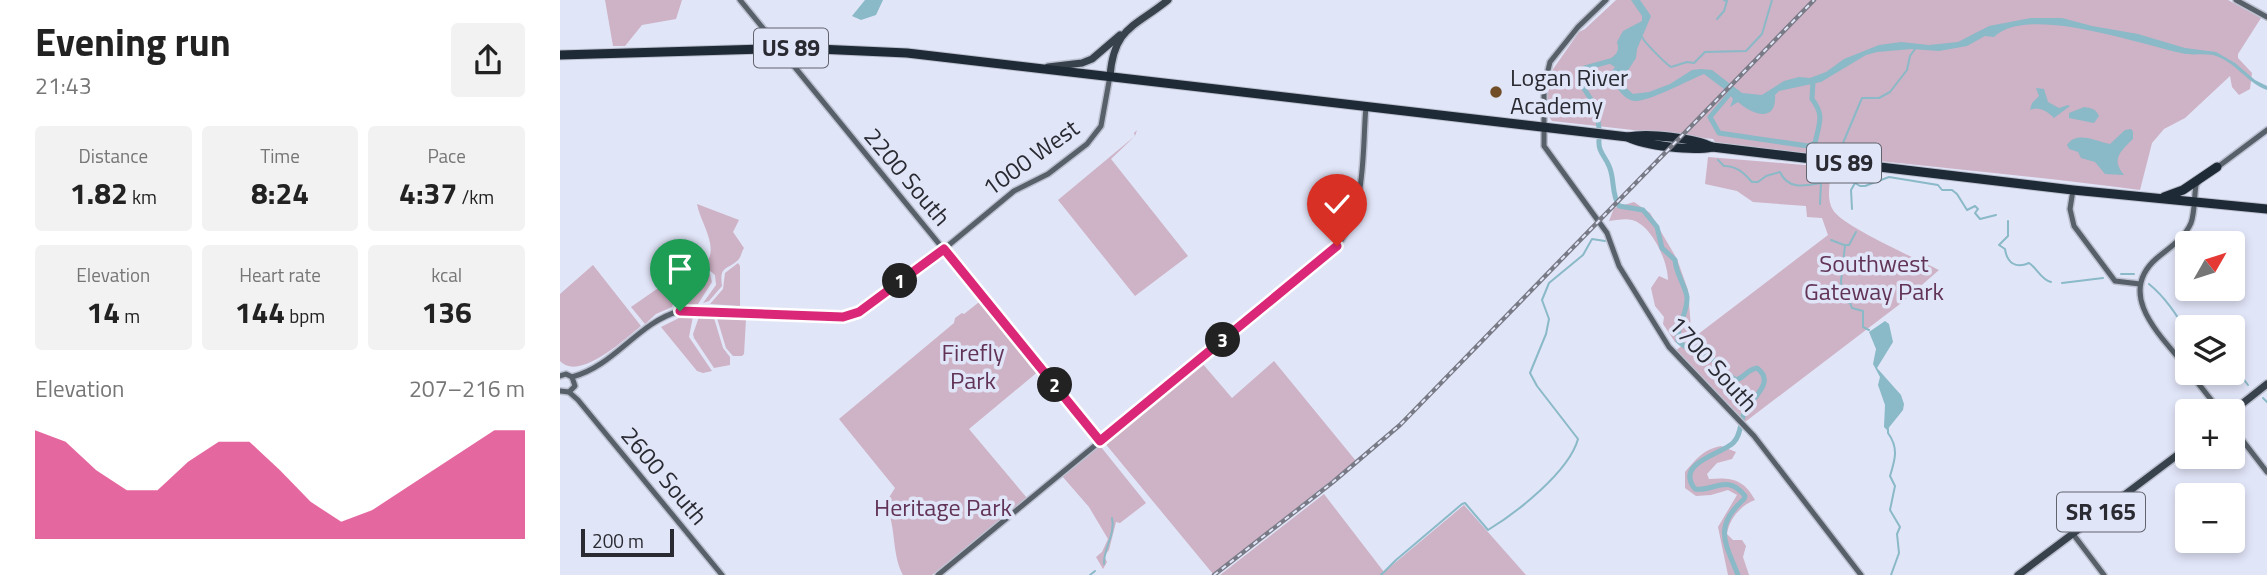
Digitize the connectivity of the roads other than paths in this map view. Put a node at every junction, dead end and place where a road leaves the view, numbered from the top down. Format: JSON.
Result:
{"nodes":[{"id":1,"x":740,"y":0,"type":"edge"},
{"id":2,"x":1606,"y":0,"type":"edge"},
{"id":3,"x":2236,"y":0,"type":"edge"},
{"id":4,"x":1163,"y":2,"type":"edge"},
{"id":5,"x":2267,"y":17,"type":"edge"},
{"id":6,"x":1124,"y":33,"type":"junction"},
{"id":7,"x":778,"y":48,"type":"junction"},
{"id":8,"x":560,"y":55,"type":"edge"},
{"id":9,"x":1043,"y":68,"type":"junction"},
{"id":10,"x":1110,"y":76,"type":"junction"},
{"id":11,"x":1366,"y":106,"type":"junction"},
{"id":12,"x":1542,"y":127,"type":"junction"},
{"id":13,"x":2267,"y":130,"type":"edge"},
{"id":14,"x":2217,"y":167,"type":"junction"},
{"id":15,"x":2073,"y":190,"type":"junction"},
{"id":16,"x":2160,"y":198,"type":"junction"},
{"id":17,"x":2194,"y":201,"type":"junction"},
{"id":18,"x":2267,"y":209,"type":"edge"},
{"id":19,"x":944,"y":249,"type":"junction"},
{"id":20,"x":2140,"y":284,"type":"junction"},
{"id":21,"x":2175,"y":353,"type":"edge"},
{"id":22,"x":561,"y":374,"type":"edge"},
{"id":23,"x":2267,"y":384,"type":"edge"},
{"id":24,"x":2200,"y":385,"type":"edge"},
{"id":25,"x":567,"y":388,"type":"edge"},
{"id":26,"x":2211,"y":399,"type":"edge"},
{"id":27,"x":2245,"y":401,"type":"edge"},
{"id":28,"x":1100,"y":441,"type":"junction"},
{"id":29,"x":2245,"y":443,"type":"edge"},
{"id":30,"x":2175,"y":457,"type":"edge"},
{"id":31,"x":2267,"y":471,"type":"edge"},
{"id":32,"x":2073,"y":534,"type":"junction"},
{"id":33,"x":722,"y":575,"type":"edge"},
{"id":34,"x":938,"y":575,"type":"edge"},
{"id":35,"x":1861,"y":575,"type":"edge"},
{"id":36,"x":2018,"y":575,"type":"edge"},
{"id":37,"x":2104,"y":575,"type":"edge"}],
"edges":[{"from":1,"to":7,"type":"street","name":"2200 South"},
{"from":2,"to":12,"type":"street"},
{"from":3,"to":5,"type":"street"},
{"from":4,"to":6,"type":"main road"},
{"from":6,"to":9,"type":"main road"},
{"from":6,"to":10,"type":"main road","name":"1000 West"},
{"from":7,"to":8,"type":"highway","number":"US 89"},
{"from":7,"to":9,"type":"highway","number":"US 89"},
{"from":7,"to":19,"type":"street","name":"2200 South"},
{"from":9,"to":10,"type":"highway","number":"US 89"},
{"from":10,"to":11,"type":"highway","number":"US 89"},
{"from":10,"to":19,"type":"street","name":"1000 West"},
{"from":11,"to":12,"type":"highway","number":"US 89"},
{"from":11,"to":28,"type":"street"},
{"from":12,"to":15,"type":"highway","number":"US 89"},
{"from":12,"to":35,"type":"street","name":"1700 South"},
{"from":13,"to":14,"type":"street"},
{"from":14,"to":16,"type":"highway"},
{"from":14,"to":17,"type":"street"},
{"from":15,"to":16,"type":"highway","number":"US 89"},
{"from":15,"to":20,"type":"street"},
{"from":16,"to":17,"type":"highway","number":"US 89"},
{"from":17,"to":18,"type":"highway","number":"US 89"},
{"from":17,"to":20,"type":"street"},
{"from":19,"to":25,"type":"street","name":"1000 West"},
{"from":19,"to":28,"type":"street","name":"2200 South"},
{"from":20,"to":21,"type":"street"},
{"from":22,"to":25,"type":"street"},
{"from":23,"to":27,"type":"main road"},
{"from":24,"to":26,"type":"street"},
{"from":25,"to":33,"type":"street","name":"2600 South"},
{"from":28,"to":34,"type":"street"},
{"from":29,"to":31,"type":"street"},
{"from":30,"to":32,"type":"main road","number":"SR 165"},
{"from":32,"to":36,"type":"main road","number":"SR 165"},
{"from":32,"to":37,"type":"street"}]}
